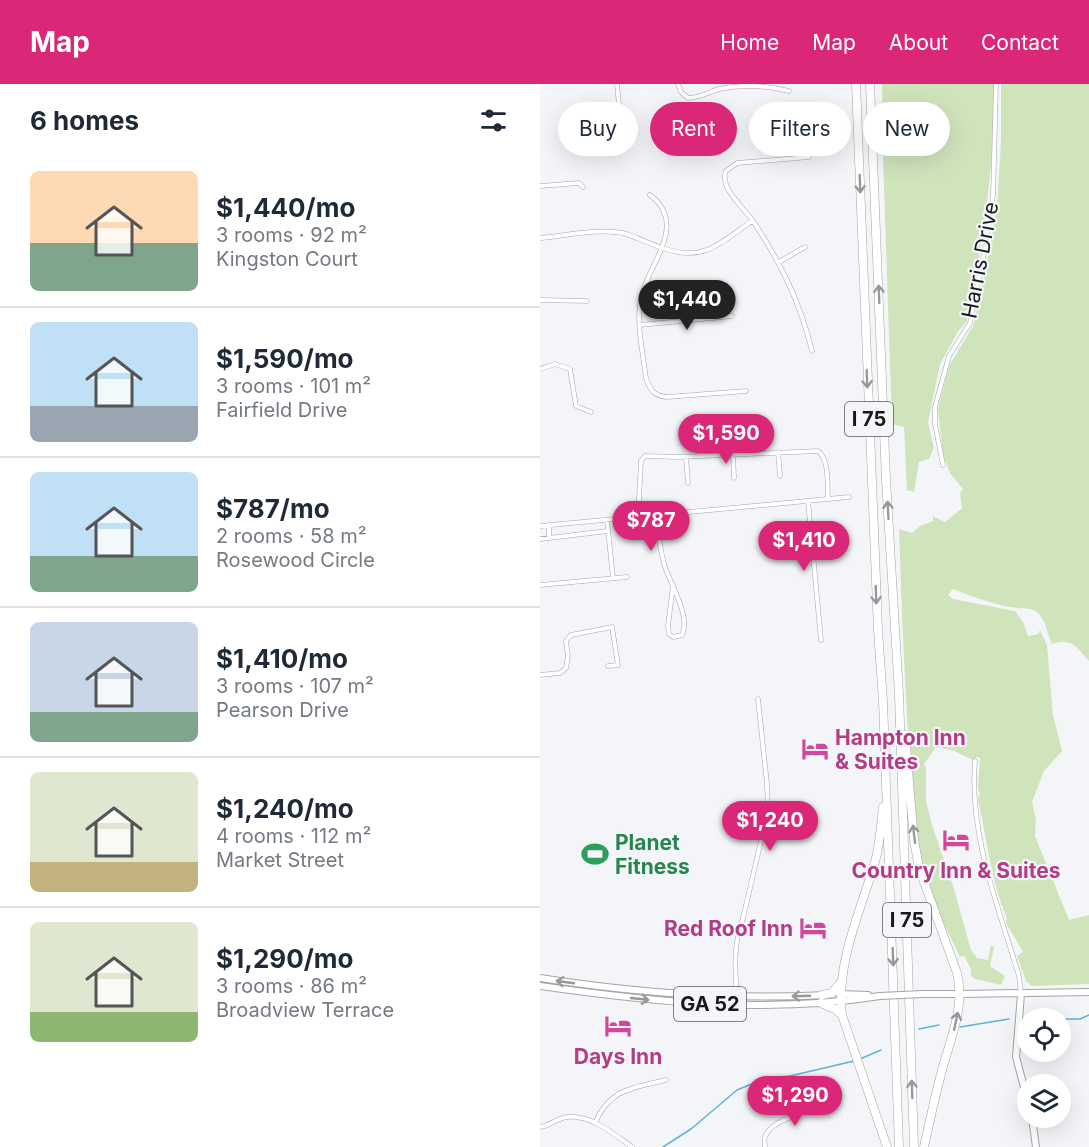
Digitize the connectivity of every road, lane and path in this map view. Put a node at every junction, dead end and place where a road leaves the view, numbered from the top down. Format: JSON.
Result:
{"nodes":[{"id":1,"x":617,"y":84,"type":"edge"},
{"id":2,"x":678,"y":84,"type":"edge"},
{"id":3,"x":856,"y":84,"type":"edge"},
{"id":4,"x":870,"y":84,"type":"edge"},
{"id":5,"x":996,"y":84,"type":"edge"},
{"id":6,"x":789,"y":91,"type":"dead end"},
{"id":7,"x":619,"y":102,"type":"edge"},
{"id":8,"x":809,"y":157,"type":"dead end"},
{"id":9,"x":540,"y":186,"type":"edge"},
{"id":10,"x":583,"y":187,"type":"dead end"},
{"id":11,"x":650,"y":195,"type":"dead end"},
{"id":12,"x":752,"y":221,"type":"junction"},
{"id":13,"x":540,"y":238,"type":"edge"},
{"id":14,"x":805,"y":247,"type":"dead end"},
{"id":15,"x":662,"y":248,"type":"junction"},
{"id":16,"x":779,"y":262,"type":"junction"},
{"id":17,"x":540,"y":300,"type":"edge"},
{"id":18,"x":587,"y":301,"type":"dead end"},
{"id":19,"x":732,"y":316,"type":"dead end"},
{"id":20,"x":640,"y":325,"type":"junction"},
{"id":21,"x":812,"y":351,"type":"dead end"},
{"id":22,"x":540,"y":369,"type":"edge"},
{"id":23,"x":746,"y":391,"type":"dead end"},
{"id":24,"x":591,"y":412,"type":"dead end"},
{"id":25,"x":778,"y":452,"type":"junction"},
{"id":26,"x":733,"y":454,"type":"junction"},
{"id":27,"x":686,"y":457,"type":"junction"},
{"id":28,"x":944,"y":465,"type":"dead end"},
{"id":29,"x":780,"y":476,"type":"dead end"},
{"id":30,"x":734,"y":478,"type":"dead end"},
{"id":31,"x":688,"y":483,"type":"dead end"},
{"id":32,"x":849,"y":497,"type":"dead end"},
{"id":33,"x":828,"y":499,"type":"junction"},
{"id":34,"x":808,"y":501,"type":"junction"},
{"id":35,"x":656,"y":515,"type":"junction"},
{"id":36,"x":638,"y":517,"type":"junction"},
{"id":37,"x":607,"y":520,"type":"junction"},
{"id":38,"x":549,"y":525,"type":"junction"},
{"id":39,"x":540,"y":526,"type":"edge"},
{"id":40,"x":608,"y":531,"type":"junction"},
{"id":41,"x":549,"y":538,"type":"junction"},
{"id":42,"x":540,"y":539,"type":"edge"},
{"id":43,"x":627,"y":577,"type":"dead end"},
{"id":44,"x":613,"y":578,"type":"junction"},
{"id":45,"x":540,"y":585,"type":"edge"},
{"id":46,"x":673,"y":585,"type":"junction"},
{"id":47,"x":821,"y":640,"type":"dead end"},
{"id":48,"x":608,"y":666,"type":"dead end"},
{"id":49,"x":540,"y":675,"type":"edge"},
{"id":50,"x":899,"y":694,"type":"junction"},
{"id":51,"x":758,"y":699,"type":"dead end"},
{"id":52,"x":975,"y":761,"type":"dead end"},
{"id":53,"x":887,"y":794,"type":"junction"},
{"id":54,"x":540,"y":978,"type":"edge"},
{"id":55,"x":841,"y":980,"type":"junction"},
{"id":56,"x":540,"y":986,"type":"edge"},
{"id":57,"x":610,"y":988,"type":"junction"},
{"id":58,"x":1089,"y":992,"type":"edge"},
{"id":59,"x":960,"y":994,"type":"junction"},
{"id":60,"x":1021,"y":994,"type":"junction"},
{"id":61,"x":610,"y":996,"type":"junction"},
{"id":62,"x":737,"y":997,"type":"junction"},
{"id":63,"x":840,"y":998,"type":"junction"},
{"id":64,"x":821,"y":999,"type":"junction"},
{"id":65,"x":737,"y":1005,"type":"junction"},
{"id":66,"x":842,"y":1016,"type":"junction"},
{"id":67,"x":1021,"y":1074,"type":"edge"},
{"id":68,"x":666,"y":1080,"type":"dead end"},
{"id":69,"x":819,"y":1107,"type":"dead end"},
{"id":70,"x":595,"y":1123,"type":"junction"},
{"id":71,"x":540,"y":1127,"type":"edge"},
{"id":72,"x":1033,"y":1128,"type":"edge"},
{"id":73,"x":632,"y":1147,"type":"edge"},
{"id":74,"x":765,"y":1147,"type":"edge"},
{"id":75,"x":887,"y":1147,"type":"edge"},
{"id":76,"x":899,"y":1147,"type":"edge"},
{"id":77,"x":914,"y":1147,"type":"edge"},
{"id":78,"x":924,"y":1147,"type":"edge"},
{"id":79,"x":1036,"y":1147,"type":"edge"}],
"edges":[{"from":1,"to":7,"type":"street"},
{"from":2,"to":6,"type":"street"},
{"from":3,"to":53,"type":"highway","number":"I 75","one_way":true},
{"from":50,"to":4,"type":"highway","number":"I 75","one_way":true},
{"from":5,"to":28,"type":"street","name":"Harris Drive"},
{"from":8,"to":12,"type":"street"},
{"from":9,"to":10,"type":"street"},
{"from":11,"to":15,"type":"street"},
{"from":12,"to":15,"type":"street"},
{"from":12,"to":16,"type":"street"},
{"from":13,"to":15,"type":"street"},
{"from":14,"to":16,"type":"street"},
{"from":15,"to":20,"type":"street"},
{"from":16,"to":21,"type":"street"},
{"from":17,"to":18,"type":"street"},
{"from":19,"to":20,"type":"street"},
{"from":20,"to":23,"type":"street"},
{"from":22,"to":24,"type":"street"},
{"from":25,"to":26,"type":"street"},
{"from":25,"to":29,"type":"street"},
{"from":25,"to":33,"type":"street"},
{"from":26,"to":27,"type":"street"},
{"from":26,"to":30,"type":"street"},
{"from":27,"to":31,"type":"street"},
{"from":27,"to":36,"type":"street"},
{"from":32,"to":33,"type":"street"},
{"from":33,"to":34,"type":"street"},
{"from":34,"to":35,"type":"street"},
{"from":34,"to":47,"type":"street"},
{"from":35,"to":36,"type":"street"},
{"from":35,"to":46,"type":"street"},
{"from":36,"to":37,"type":"street"},
{"from":37,"to":38,"type":"street"},
{"from":37,"to":40,"type":"street"},
{"from":38,"to":39,"type":"street"},
{"from":38,"to":41,"type":"street"},
{"from":40,"to":41,"type":"street"},
{"from":40,"to":44,"type":"street"},
{"from":41,"to":42,"type":"street"},
{"from":43,"to":44,"type":"street"},
{"from":44,"to":45,"type":"street"},
{"from":46,"to":46,"type":"street"},
{"from":48,"to":49,"type":"street"},
{"from":59,"to":50,"type":"highway","one_way":true},
{"from":77,"to":50,"type":"highway","number":"I 75","one_way":true},
{"from":51,"to":62,"type":"street"},
{"from":52,"to":60,"type":"street"},
{"from":53,"to":55,"type":"highway"},
{"from":53,"to":76,"type":"highway","number":"I 75","one_way":true},
{"from":57,"to":54,"type":"main road","number":"GA 52","one_way":true},
{"from":55,"to":63,"type":"highway"},
{"from":55,"to":64,"type":"highway"},
{"from":56,"to":61,"type":"main road","number":"GA 52"},
{"from":57,"to":61,"type":"street"},
{"from":57,"to":62,"type":"main road","number":"GA 52"},
{"from":58,"to":60,"type":"main road"},
{"from":59,"to":60,"type":"main road"},
{"from":59,"to":63,"type":"main road","number":"GA 52","bridge":true},
{"from":78,"to":59,"type":"highway","one_way":true},
{"from":60,"to":67,"type":"main road"},
{"from":61,"to":65,"type":"main road","number":"GA 52","one_way":true},
{"from":64,"to":62,"type":"main road","number":"GA 52","one_way":true},
{"from":62,"to":65,"type":"street"},
{"from":63,"to":64,"type":"main road","number":"GA 52"},
{"from":63,"to":66,"type":"highway"},
{"from":64,"to":65,"type":"main road","number":"GA 52"},
{"from":64,"to":66,"type":"highway"},
{"from":66,"to":75,"type":"highway"},
{"from":68,"to":70,"type":"street"},
{"from":69,"to":74,"type":"street"},
{"from":70,"to":71,"type":"street"},
{"from":70,"to":73,"type":"street"},
{"from":72,"to":79,"type":"main road"}]}
